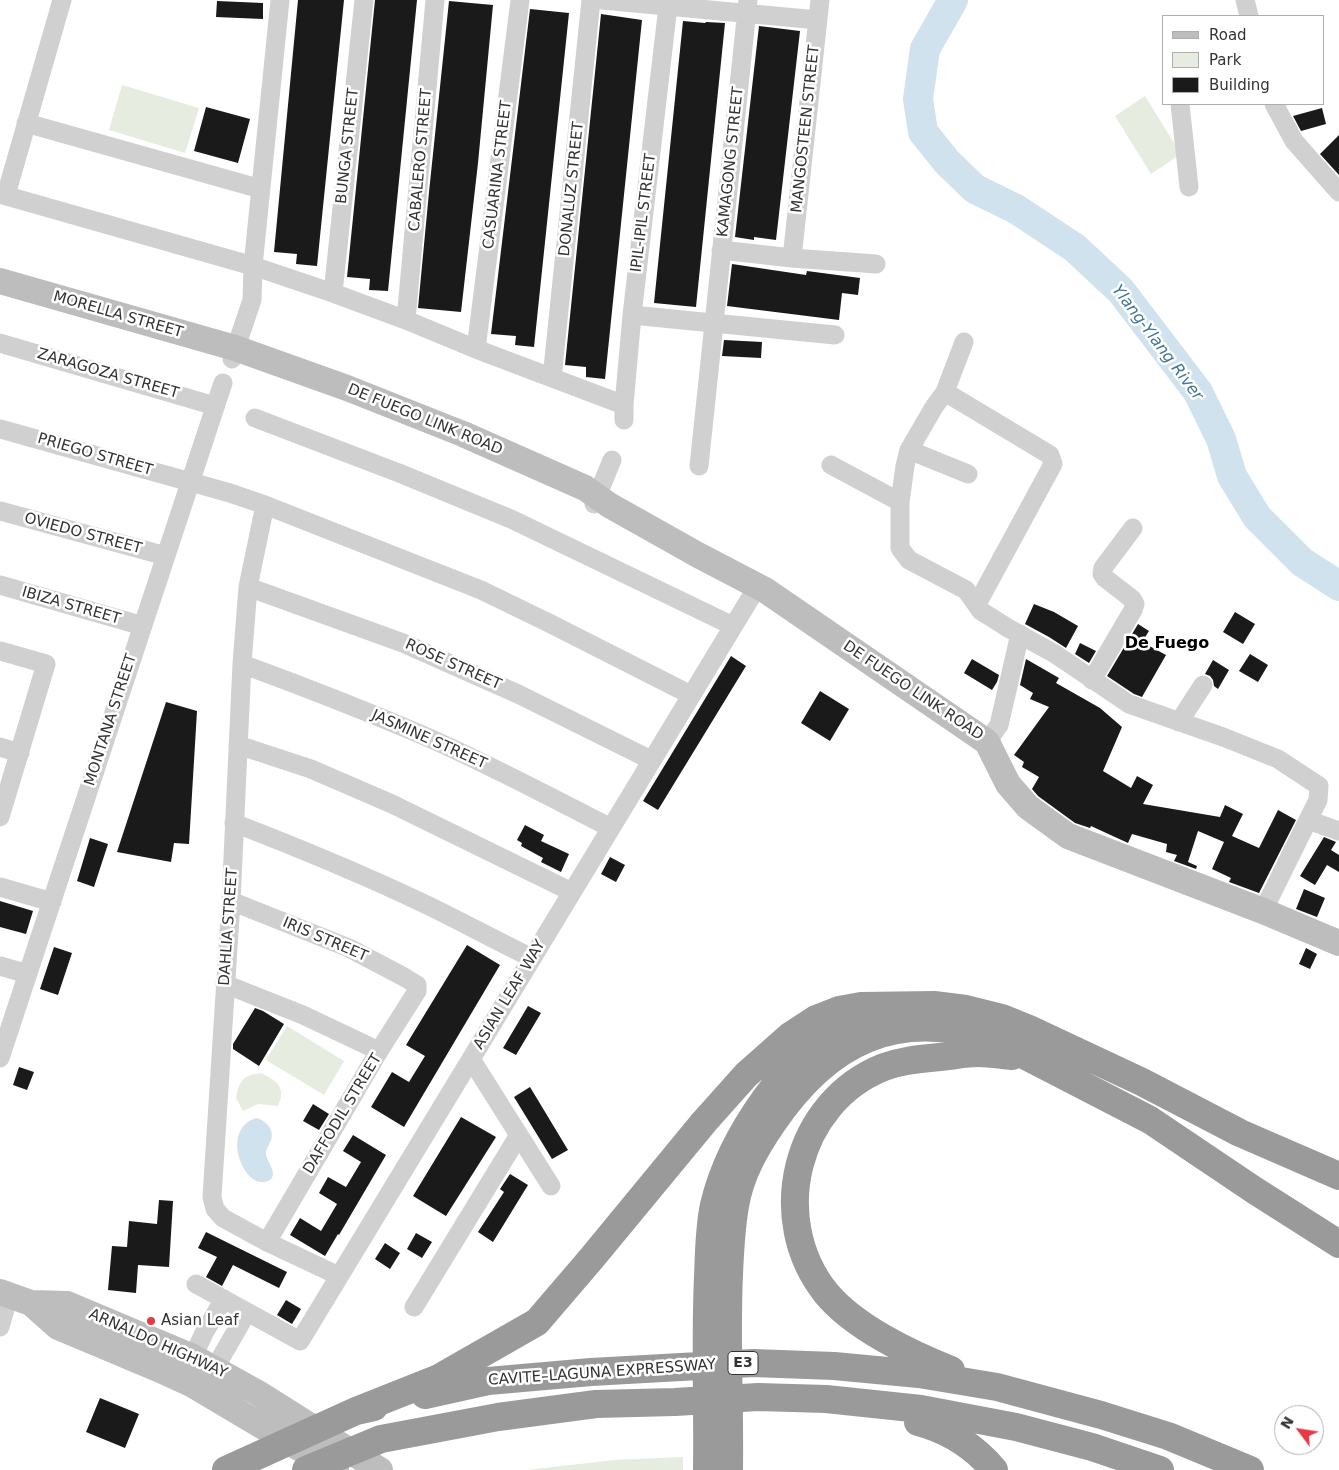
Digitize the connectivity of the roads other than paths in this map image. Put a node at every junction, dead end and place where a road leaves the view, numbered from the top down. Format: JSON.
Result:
{"nodes":[{"id":1,"x":62,"y":0,"type":"edge"},
{"id":2,"x":280,"y":0,"type":"edge"},
{"id":3,"x":364,"y":0,"type":"edge"},
{"id":4,"x":435,"y":0,"type":"edge"},
{"id":5,"x":520,"y":0,"type":"edge"},
{"id":6,"x":591,"y":0,"type":"edge"},
{"id":7,"x":602,"y":0,"type":"edge"},
{"id":8,"x":820,"y":0,"type":"edge"},
{"id":9,"x":1245,"y":0,"type":"edge"},
{"id":10,"x":668,"y":6,"type":"junction"},
{"id":11,"x":748,"y":7,"type":"edge"},
{"id":12,"x":1249,"y":15,"type":"edge"},
{"id":13,"x":818,"y":20,"type":"junction"},
{"id":14,"x":1180,"y":105,"type":"edge"},
{"id":15,"x":1275,"y":105,"type":"edge"},
{"id":16,"x":26,"y":123,"type":"junction"},
{"id":17,"x":1189,"y":187,"type":"dead end"},
{"id":18,"x":261,"y":190,"type":"junction"},
{"id":19,"x":1339,"y":192,"type":"edge"},
{"id":20,"x":3,"y":195,"type":"edge"},
{"id":21,"x":721,"y":250,"type":"junction"},
{"id":22,"x":792,"y":258,"type":"junction"},
{"id":23,"x":876,"y":264,"type":"dead end"},
{"id":24,"x":253,"y":266,"type":"junction"},
{"id":25,"x":0,"y":281,"type":"edge"},
{"id":26,"x":333,"y":293,"type":"junction"},
{"id":27,"x":0,"y":295,"type":"edge"},
{"id":28,"x":632,"y":315,"type":"junction"},
{"id":29,"x":406,"y":320,"type":"junction"},
{"id":30,"x":713,"y":323,"type":"junction"},
{"id":31,"x":835,"y":335,"type":"dead end"},
{"id":32,"x":964,"y":342,"type":"dead end"},
{"id":33,"x":0,"y":343,"type":"edge"},
{"id":34,"x":476,"y":349,"type":"junction"},
{"id":35,"x":234,"y":353,"type":"junction"},
{"id":36,"x":552,"y":378,"type":"junction"},
{"id":37,"x":223,"y":383,"type":"dead end"},
{"id":38,"x":944,"y":392,"type":"junction"},
{"id":39,"x":215,"y":406,"type":"junction"},
{"id":40,"x":255,"y":418,"type":"dead end"},
{"id":41,"x":0,"y":428,"type":"edge"},
{"id":42,"x":909,"y":450,"type":"junction"},
{"id":43,"x":612,"y":460,"type":"dead end"},
{"id":44,"x":831,"y":465,"type":"dead end"},
{"id":45,"x":699,"y":466,"type":"dead end"},
{"id":46,"x":968,"y":474,"type":"dead end"},
{"id":47,"x":190,"y":482,"type":"junction"},
{"id":48,"x":599,"y":501,"type":"junction"},
{"id":49,"x":900,"y":502,"type":"junction"},
{"id":50,"x":265,"y":505,"type":"junction"},
{"id":51,"x":0,"y":511,"type":"edge"},
{"id":52,"x":1133,"y":528,"type":"dead end"},
{"id":53,"x":166,"y":556,"type":"junction"},
{"id":54,"x":0,"y":585,"type":"edge"},
{"id":55,"x":248,"y":587,"type":"junction"},
{"id":56,"x":751,"y":596,"type":"dead end"},
{"id":57,"x":977,"y":604,"type":"junction"},
{"id":58,"x":143,"y":626,"type":"junction"},
{"id":59,"x":733,"y":626,"type":"junction"},
{"id":60,"x":1020,"y":634,"type":"junction"},
{"id":61,"x":0,"y":651,"type":"edge"},
{"id":62,"x":242,"y":664,"type":"junction"},
{"id":63,"x":1092,"y":680,"type":"junction"},
{"id":64,"x":1203,"y":685,"type":"dead end"},
{"id":65,"x":691,"y":696,"type":"junction"},
{"id":66,"x":1179,"y":722,"type":"junction"},
{"id":67,"x":988,"y":742,"type":"junction"},
{"id":68,"x":238,"y":745,"type":"junction"},
{"id":69,"x":0,"y":747,"type":"edge"},
{"id":70,"x":20,"y":752,"type":"junction"},
{"id":71,"x":651,"y":760,"type":"junction"},
{"id":72,"x":0,"y":817,"type":"edge"},
{"id":73,"x":1308,"y":820,"type":"junction"},
{"id":74,"x":234,"y":823,"type":"junction"},
{"id":75,"x":611,"y":828,"type":"junction"},
{"id":76,"x":1339,"y":831,"type":"edge"},
{"id":77,"x":0,"y":886,"type":"edge"},
{"id":78,"x":572,"y":892,"type":"junction"},
{"id":79,"x":231,"y":901,"type":"junction"},
{"id":80,"x":52,"y":902,"type":"junction"},
{"id":81,"x":1263,"y":911,"type":"junction"},
{"id":82,"x":1339,"y":943,"type":"edge"},
{"id":83,"x":532,"y":958,"type":"junction"},
{"id":84,"x":0,"y":966,"type":"edge"},
{"id":85,"x":28,"y":974,"type":"junction"},
{"id":86,"x":225,"y":984,"type":"junction"},
{"id":87,"x":417,"y":985,"type":"joint"},
{"id":88,"x":915,"y":1005,"type":"junction"},
{"id":89,"x":1,"y":1050,"type":"edge"},
{"id":90,"x":379,"y":1051,"type":"junction"},
{"id":91,"x":471,"y":1059,"type":"junction"},
{"id":92,"x":1044,"y":1065,"type":"junction"},
{"id":93,"x":520,"y":1135,"type":"junction"},
{"id":94,"x":1339,"y":1176,"type":"edge"},
{"id":95,"x":550,"y":1186,"type":"dead end"},
{"id":96,"x":267,"y":1242,"type":"junction"},
{"id":97,"x":1339,"y":1244,"type":"edge"},
{"id":98,"x":339,"y":1276,"type":"junction"},
{"id":99,"x":196,"y":1284,"type":"dead end"},
{"id":100,"x":13,"y":1297,"type":"edge"},
{"id":101,"x":224,"y":1299,"type":"junction"},
{"id":102,"x":414,"y":1307,"type":"dead end"},
{"id":103,"x":717,"y":1310,"type":"junction"},
{"id":104,"x":247,"y":1312,"type":"junction"},
{"id":105,"x":0,"y":1327,"type":"edge"},
{"id":106,"x":204,"y":1363,"type":"junction"},
{"id":107,"x":193,"y":1385,"type":"junction"},
{"id":108,"x":997,"y":1387,"type":"junction"},
{"id":109,"x":826,"y":1399,"type":"junction"},
{"id":110,"x":356,"y":1411,"type":"junction"},
{"id":111,"x":718,"y":1461,"type":"edge"},
{"id":112,"x":376,"y":1468,"type":"edge"},
{"id":113,"x":226,"y":1470,"type":"edge"},
{"id":114,"x":306,"y":1470,"type":"edge"},
{"id":115,"x":336,"y":1470,"type":"edge"},
{"id":116,"x":994,"y":1470,"type":"edge"},
{"id":117,"x":1160,"y":1470,"type":"edge"},
{"id":118,"x":1250,"y":1470,"type":"edge"}],
"edges":[{"from":1,"to":16,"type":"street"},
{"from":2,"to":18,"type":"street"},
{"from":3,"to":26,"type":"street","name":"BUNGA STREET"},
{"from":4,"to":29,"type":"street","name":"CABALERO STREET"},
{"from":5,"to":34,"type":"street","name":"CASUARINA STREET"},
{"from":6,"to":36,"type":"street","name":"DONALUZ STREET"},
{"from":7,"to":10,"type":"street"},
{"from":8,"to":13,"type":"street","name":"MANGOSTEEN STREET"},
{"from":9,"to":12,"type":"street"},
{"from":10,"to":11,"type":"street"},
{"from":10,"to":28,"type":"street","name":"IPIL-IPIL STREET"},
{"from":11,"to":13,"type":"street"},
{"from":11,"to":21,"type":"street","name":"KAMAGONG STREET"},
{"from":13,"to":22,"type":"street","name":"MANGOSTEEN STREET"},
{"from":14,"to":17,"type":"street"},
{"from":15,"to":19,"type":"street"},
{"from":16,"to":18,"type":"street"},
{"from":16,"to":20,"type":"street"},
{"from":18,"to":24,"type":"street"},
{"from":20,"to":24,"type":"street"},
{"from":21,"to":22,"type":"street"},
{"from":21,"to":30,"type":"street","name":"KAMAGONG STREET"},
{"from":22,"to":23,"type":"street"},
{"from":24,"to":26,"type":"street"},
{"from":24,"to":35,"type":"street"},
{"from":25,"to":35,"type":"street","name":"MORELLA STREET"},
{"from":26,"to":29,"type":"street"},
{"from":27,"to":35,"type":"street","name":"MORELLA STREET"},
{"from":28,"to":30,"type":"street"},
{"from":28,"to":36,"type":"street","name":"IPIL-IPIL STREET"},
{"from":29,"to":34,"type":"street"},
{"from":30,"to":31,"type":"street"},
{"from":30,"to":45,"type":"street","name":"KAMAGONG STREET"},
{"from":32,"to":38,"type":"street"},
{"from":33,"to":39,"type":"street","name":"ZARAGOZA STREET"},
{"from":34,"to":36,"type":"street"},
{"from":35,"to":48,"type":"street","name":"DE FUEGO LINK ROAD"},
{"from":37,"to":39,"type":"street","name":"MONTANA STREET"},
{"from":38,"to":42,"type":"street"},
{"from":38,"to":57,"type":"street"},
{"from":39,"to":47,"type":"street","name":"MONTANA STREET"},
{"from":40,"to":59,"type":"street"},
{"from":41,"to":47,"type":"street","name":"PRIEGO STREET"},
{"from":42,"to":46,"type":"street"},
{"from":42,"to":49,"type":"street"},
{"from":43,"to":48,"type":"street"},
{"from":44,"to":49,"type":"street"},
{"from":47,"to":50,"type":"street","name":"PRIEGO STREET"},
{"from":47,"to":53,"type":"street","name":"MONTANA STREET"},
{"from":48,"to":67,"type":"street","name":"DE FUEGO LINK ROAD"},
{"from":49,"to":57,"type":"street"},
{"from":50,"to":55,"type":"street","name":"DAHLIA STREET"},
{"from":50,"to":65,"type":"street","name":"PRIEGO STREET"},
{"from":51,"to":53,"type":"street","name":"OVIEDO STREET"},
{"from":52,"to":63,"type":"street"},
{"from":53,"to":58,"type":"street","name":"MONTANA STREET"},
{"from":54,"to":58,"type":"street","name":"IBIZA STREET"},
{"from":55,"to":62,"type":"street","name":"DAHLIA STREET"},
{"from":55,"to":71,"type":"street","name":"ROSE STREET"},
{"from":56,"to":59,"type":"street","name":"ASIAN LEAF WAY"},
{"from":57,"to":60,"type":"street"},
{"from":58,"to":80,"type":"street","name":"MONTANA STREET"},
{"from":59,"to":65,"type":"street","name":"ASIAN LEAF WAY"},
{"from":60,"to":63,"type":"street"},
{"from":60,"to":67,"type":"street"},
{"from":61,"to":70,"type":"street"},
{"from":62,"to":68,"type":"street","name":"DAHLIA STREET"},
{"from":62,"to":75,"type":"street","name":"JASMINE STREET"},
{"from":63,"to":66,"type":"street"},
{"from":64,"to":66,"type":"street"},
{"from":65,"to":71,"type":"street","name":"ASIAN LEAF WAY"},
{"from":66,"to":73,"type":"street"},
{"from":67,"to":81,"type":"street","name":"DE FUEGO LINK ROAD"},
{"from":68,"to":74,"type":"street","name":"DAHLIA STREET"},
{"from":68,"to":78,"type":"street"},
{"from":69,"to":70,"type":"street"},
{"from":70,"to":72,"type":"street"},
{"from":71,"to":75,"type":"street","name":"ASIAN LEAF WAY"},
{"from":73,"to":76,"type":"street"},
{"from":73,"to":81,"type":"street"},
{"from":74,"to":79,"type":"street","name":"DAHLIA STREET"},
{"from":74,"to":83,"type":"street"},
{"from":75,"to":78,"type":"street","name":"ASIAN LEAF WAY"},
{"from":77,"to":80,"type":"street"},
{"from":78,"to":83,"type":"street","name":"ASIAN LEAF WAY"},
{"from":79,"to":86,"type":"street","name":"DAHLIA STREET"},
{"from":79,"to":87,"type":"street","name":"IRIS STREET"},
{"from":80,"to":85,"type":"street","name":"MONTANA STREET"},
{"from":81,"to":82,"type":"street","name":"DE FUEGO LINK ROAD"},
{"from":83,"to":91,"type":"street","name":"ASIAN LEAF WAY"},
{"from":84,"to":85,"type":"street"},
{"from":85,"to":89,"type":"street","name":"MONTANA STREET"},
{"from":86,"to":90,"type":"street"},
{"from":86,"to":96,"type":"street","name":"DAHLIA STREET"},
{"from":87,"to":90,"type":"street","name":"DAFFODIL STREET"},
{"from":88,"to":94,"type":"highway"},
{"from":88,"to":103,"type":"highway"},
{"from":88,"to":110,"type":"highway"},
{"from":90,"to":96,"type":"street","name":"DAFFODIL STREET"},
{"from":91,"to":93,"type":"street"},
{"from":91,"to":98,"type":"street","name":"ASIAN LEAF WAY"},
{"from":92,"to":97,"type":"highway"},
{"from":92,"to":103,"type":"highway"},
{"from":92,"to":108,"type":"highway"},
{"from":93,"to":95,"type":"street"},
{"from":93,"to":102,"type":"street"},
{"from":96,"to":98,"type":"street","name":"DAHLIA STREET"},
{"from":98,"to":104,"type":"street","name":"ASIAN LEAF WAY"},
{"from":99,"to":101,"type":"street","name":"ASIAN LEAF WAY"},
{"from":100,"to":105,"type":"street"},
{"from":100,"to":106,"type":"street","name":"ARNALDO HIGHWAY"},
{"from":100,"to":107,"type":"street","name":"ARNALDO HIGHWAY"},
{"from":101,"to":104,"type":"street","name":"ASIAN LEAF WAY"},
{"from":101,"to":106,"type":"street"},
{"from":103,"to":111,"type":"highway"},
{"from":104,"to":106,"type":"street"},
{"from":106,"to":107,"type":"street"},
{"from":106,"to":112,"type":"street","name":"ARNALDO HIGHWAY"},
{"from":107,"to":115,"type":"street","name":"ARNALDO HIGHWAY"},
{"from":108,"to":110,"type":"highway","name":"CAVITE–LAGUNA EXPRESSWAY","number":"E3"},
{"from":108,"to":118,"type":"highway","name":"CAVITE–LAGUNA EXPRESSWAY","number":"E3"},
{"from":109,"to":114,"type":"highway","name":"CAVITE–LAGUNA EXPRESSWAY"},
{"from":109,"to":116,"type":"highway"},
{"from":109,"to":117,"type":"highway","name":"CAVITE–LAGUNA EXPRESSWAY"},
{"from":110,"to":113,"type":"highway","name":"CAVITE–LAGUNA EXPRESSWAY"}]}
